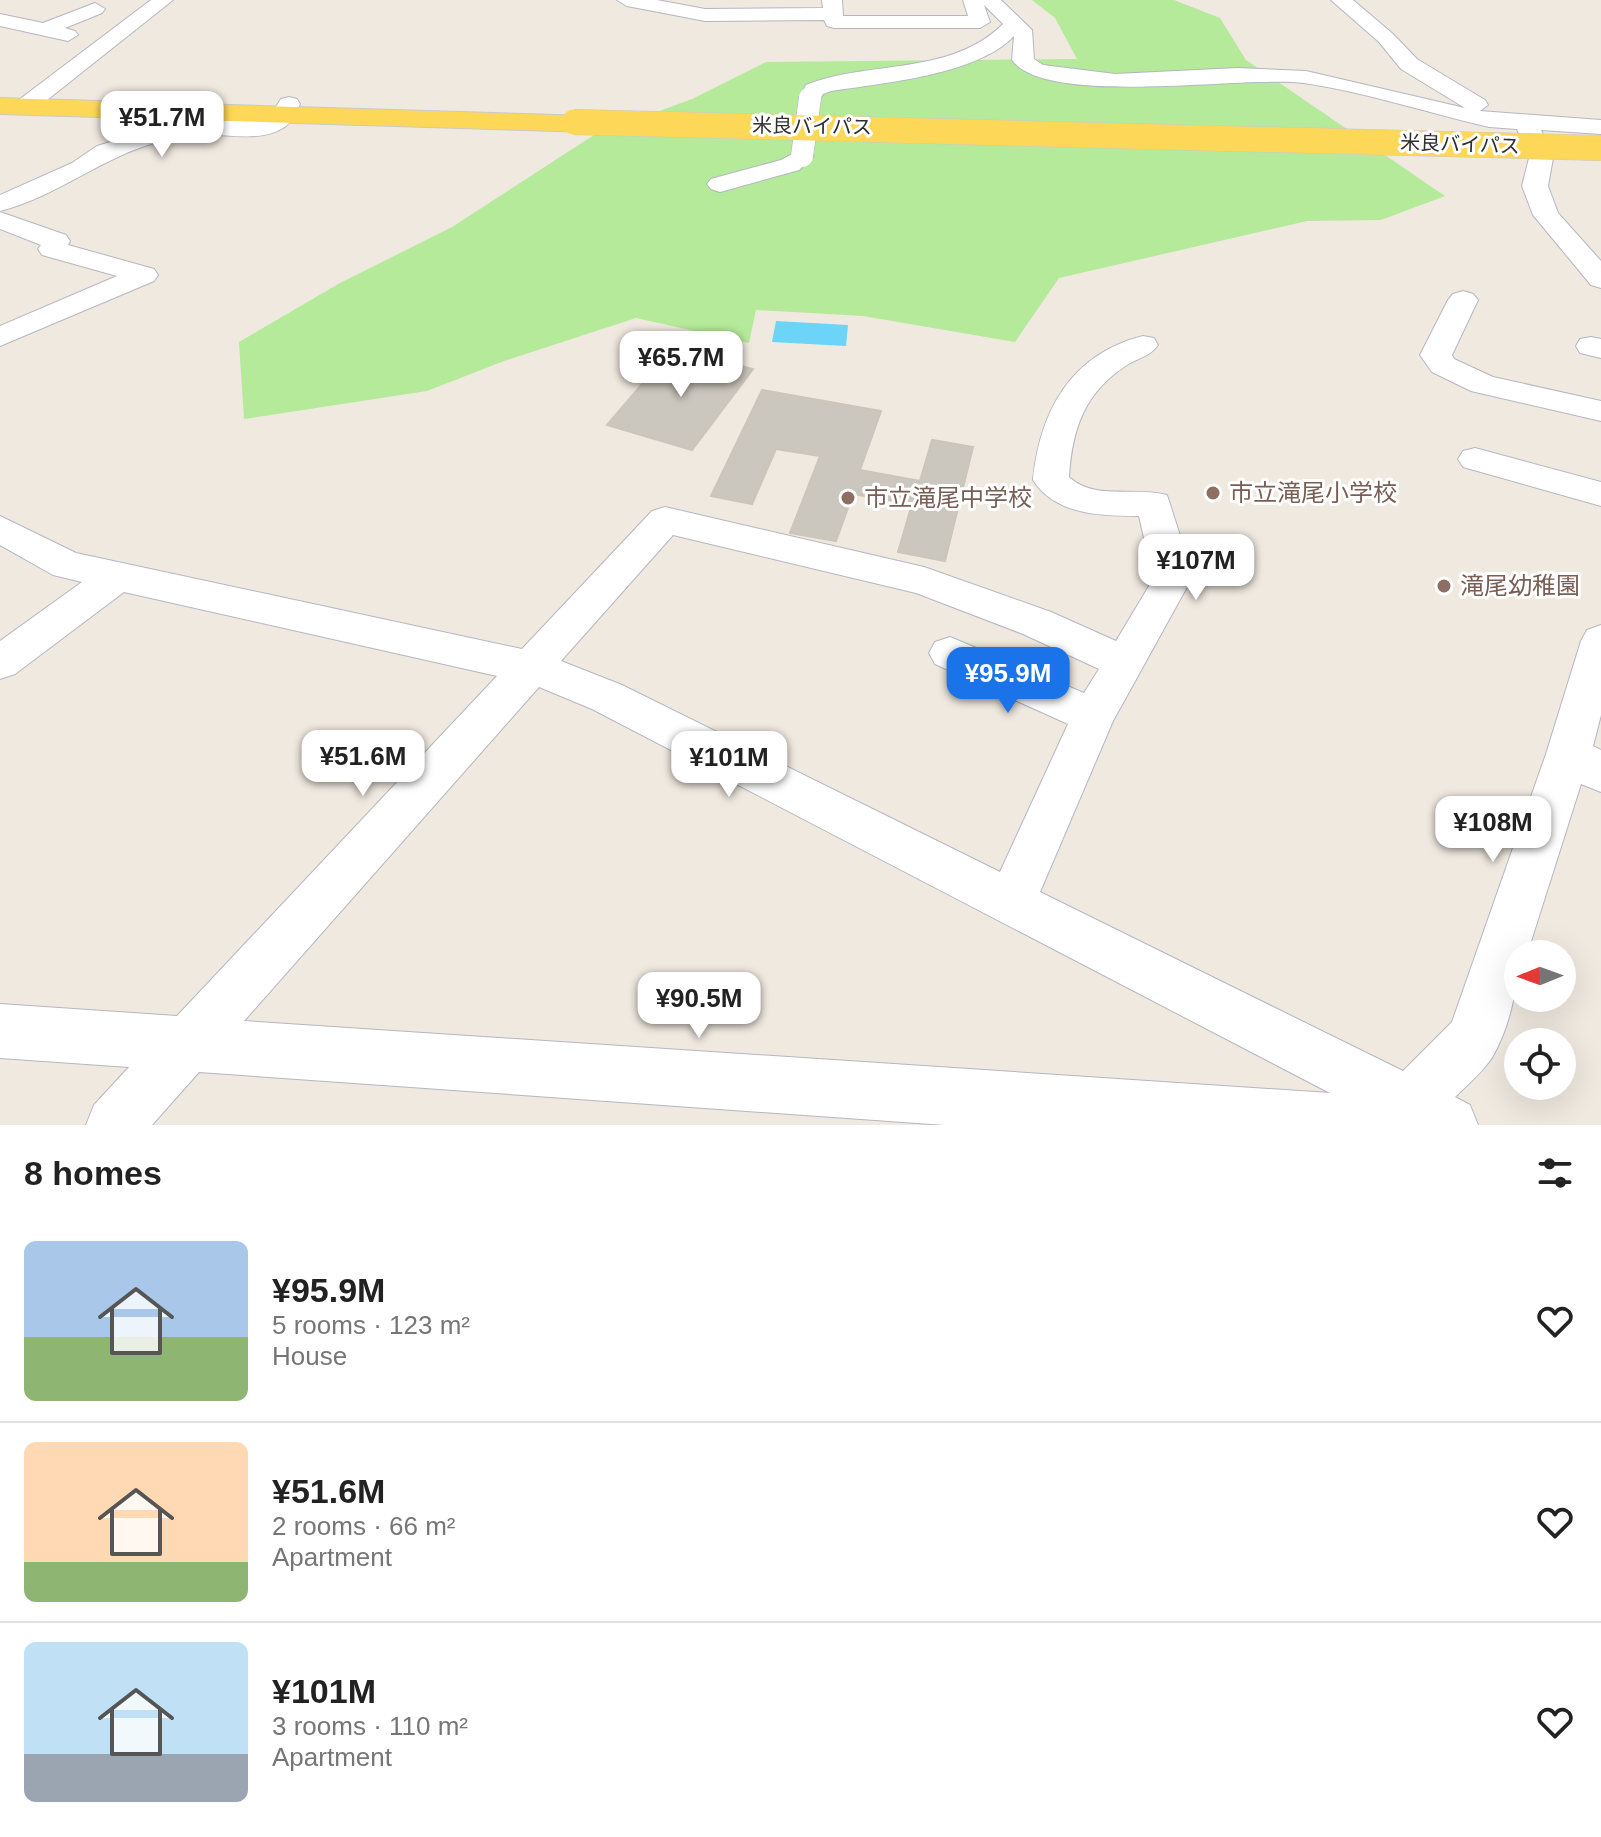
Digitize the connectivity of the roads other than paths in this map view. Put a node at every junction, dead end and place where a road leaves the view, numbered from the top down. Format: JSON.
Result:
{"nodes":[{"id":1,"x":163,"y":0,"type":"edge"},
{"id":2,"x":627,"y":0,"type":"edge"},
{"id":3,"x":973,"y":0,"type":"edge"},
{"id":4,"x":990,"y":0,"type":"edge"},
{"id":5,"x":1341,"y":0,"type":"edge"},
{"id":6,"x":22,"y":5,"type":"dead end"},
{"id":7,"x":832,"y":7,"type":"edge"},
{"id":8,"x":95,"y":9,"type":"dead end"},
{"id":9,"x":0,"y":18,"type":"edge"},
{"id":10,"x":1014,"y":24,"type":"junction"},
{"id":11,"x":44,"y":30,"type":"junction"},
{"id":12,"x":68,"y":35,"type":"dead end"},
{"id":13,"x":15,"y":101,"type":"edge"},
{"id":14,"x":287,"y":109,"type":"junction"},
{"id":15,"x":576,"y":117,"type":"junction"},
{"id":16,"x":1601,"y":127,"type":"edge"},
{"id":17,"x":1514,"y":133,"type":"junction"},
{"id":18,"x":1601,"y":145,"type":"edge"},
{"id":19,"x":1541,"y":158,"type":"junction"},
{"id":20,"x":1601,"y":159,"type":"edge"},
{"id":21,"x":720,"y":184,"type":"dead end"},
{"id":22,"x":0,"y":203,"type":"edge"},
{"id":23,"x":0,"y":220,"type":"edge"},
{"id":24,"x":1601,"y":279,"type":"edge"},
{"id":25,"x":1463,"y":300,"type":"dead end"},
{"id":26,"x":0,"y":307,"type":"edge"},
{"id":27,"x":39,"y":319,"type":"junction"},
{"id":28,"x":0,"y":337,"type":"edge"},
{"id":29,"x":1143,"y":345,"type":"dead end"},
{"id":30,"x":1601,"y":411,"type":"edge"},
{"id":31,"x":1475,"y":459,"type":"dead end"},
{"id":32,"x":1601,"y":494,"type":"edge"},
{"id":33,"x":0,"y":529,"type":"edge"},
{"id":34,"x":116,"y":578,"type":"junction"},
{"id":35,"x":1601,"y":641,"type":"edge"},
{"id":36,"x":950,"y":653,"type":"dead end"},
{"id":37,"x":1123,"y":662,"type":"junction"},
{"id":38,"x":0,"y":663,"type":"edge"},
{"id":39,"x":530,"y":667,"type":"junction"},
{"id":40,"x":1093,"y":716,"type":"junction"},
{"id":41,"x":1584,"y":764,"type":"edge"},
{"id":42,"x":1012,"y":900,"type":"junction"},
{"id":43,"x":0,"y":1031,"type":"edge"},
{"id":44,"x":187,"y":1045,"type":"junction"},
{"id":45,"x":1430,"y":1114,"type":"edge"},
{"id":46,"x":114,"y":1125,"type":"edge"}],
"edges":[{"from":1,"to":13,"type":"street"},
{"from":2,"to":7,"type":"street"},
{"from":3,"to":7,"type":"street"},
{"from":4,"to":10,"type":"street"},
{"from":5,"to":17,"type":"street"},
{"from":6,"to":9,"type":"street"},
{"from":8,"to":11,"type":"street"},
{"from":9,"to":11,"type":"street"},
{"from":10,"to":17,"type":"street"},
{"from":10,"to":21,"type":"street","bridge":true},
{"from":11,"to":12,"type":"street"},
{"from":13,"to":14,"type":"main road","name":"米良バイパス"},
{"from":14,"to":15,"type":"main road","name":"米良バイパス"},
{"from":14,"to":22,"type":"street"},
{"from":15,"to":17,"type":"main road"},
{"from":15,"to":18,"type":"main road","name":"米良バイパス","bridge":true},
{"from":15,"to":18,"type":"main road","name":"米良バイパス","bridge":true},
{"from":16,"to":17,"type":"street"},
{"from":17,"to":18,"type":"main road","bridge":true},
{"from":17,"to":19,"type":"street"},
{"from":19,"to":20,"type":"street"},
{"from":19,"to":24,"type":"street"},
{"from":23,"to":27,"type":"street"},
{"from":25,"to":30,"type":"street"},
{"from":26,"to":27,"type":"street"},
{"from":27,"to":28,"type":"street"},
{"from":29,"to":37,"type":"street"},
{"from":31,"to":32,"type":"street"},
{"from":33,"to":34,"type":"street"},
{"from":34,"to":38,"type":"street"},
{"from":34,"to":39,"type":"street"},
{"from":35,"to":41,"type":"street"},
{"from":36,"to":40,"type":"street"},
{"from":37,"to":39,"type":"street"},
{"from":37,"to":40,"type":"street"},
{"from":39,"to":42,"type":"street"},
{"from":39,"to":44,"type":"street"},
{"from":40,"to":42,"type":"street"},
{"from":41,"to":45,"type":"street"},
{"from":42,"to":45,"type":"street"},
{"from":43,"to":44,"type":"street"},
{"from":44,"to":45,"type":"street"},
{"from":44,"to":46,"type":"street"}]}
